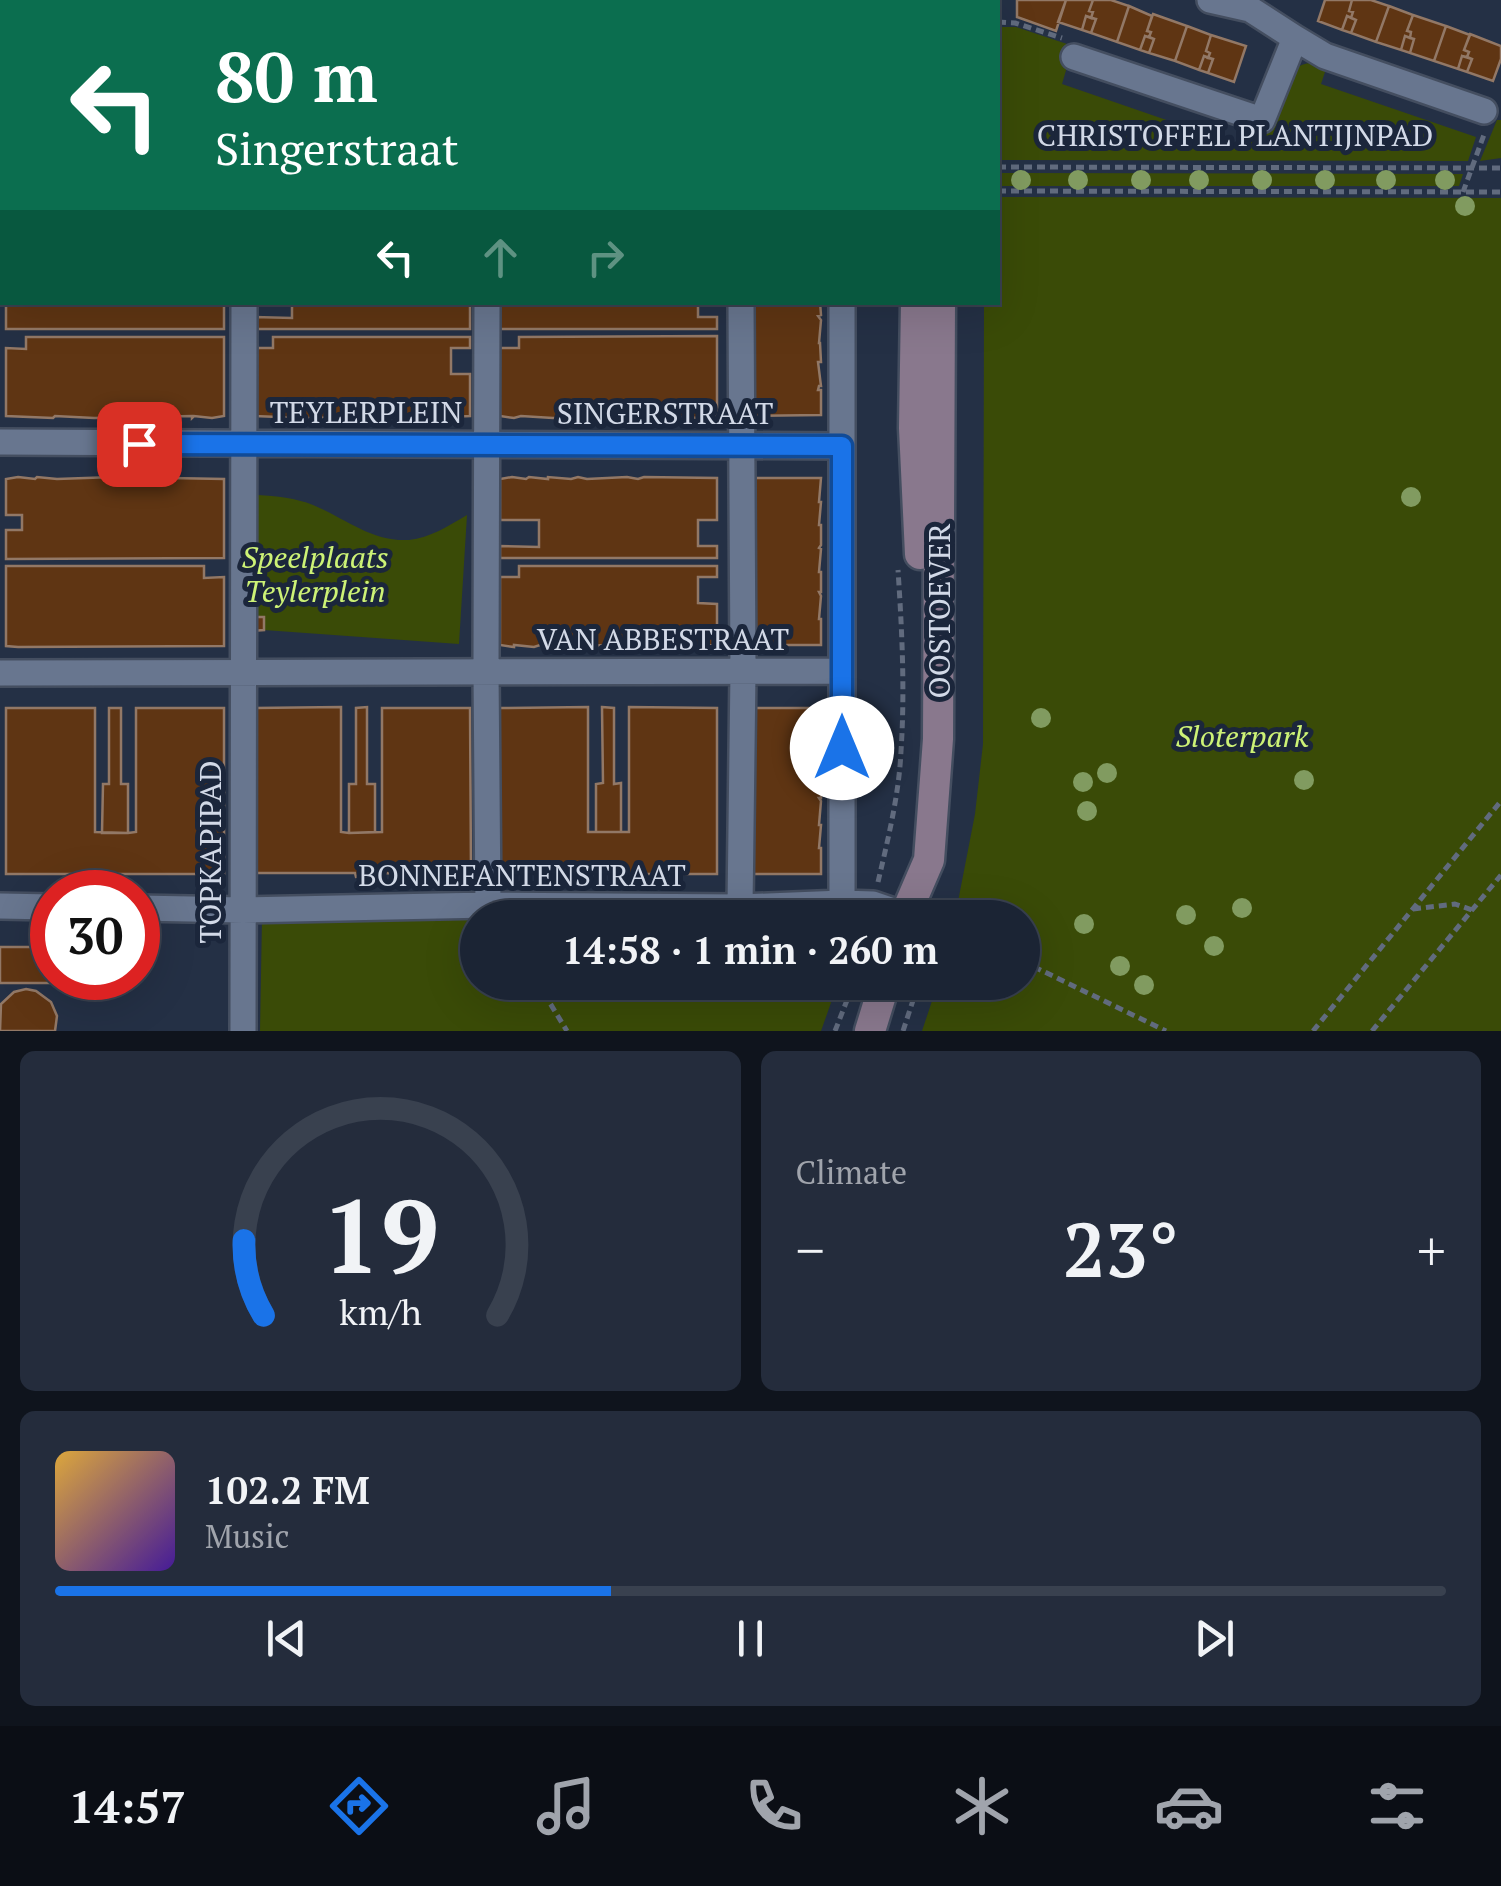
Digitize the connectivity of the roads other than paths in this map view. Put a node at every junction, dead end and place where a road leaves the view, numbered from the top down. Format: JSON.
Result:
{"nodes":[{"id":1,"x":1210,"y":0,"type":"edge"},
{"id":2,"x":1250,"y":4,"type":"edge"},
{"id":3,"x":1295,"y":38,"type":"junction"},
{"id":4,"x":1074,"y":56,"type":"road end"},
{"id":5,"x":1486,"y":118,"type":"road end"},
{"id":6,"x":244,"y":305,"type":"edge"},
{"id":7,"x":487,"y":305,"type":"edge"},
{"id":8,"x":741,"y":305,"type":"edge"},
{"id":9,"x":842,"y":305,"type":"edge"},
{"id":10,"x":916,"y":305,"type":"edge"},
{"id":11,"x":940,"y":305,"type":"edge"},
{"id":12,"x":0,"y":442,"type":"edge"},
{"id":13,"x":244,"y":444,"type":"junction"},
{"id":14,"x":487,"y":445,"type":"junction"},
{"id":15,"x":740,"y":445,"type":"junction"},
{"id":16,"x":842,"y":446,"type":"junction"},
{"id":17,"x":742,"y":671,"type":"junction"},
{"id":18,"x":841,"y":671,"type":"junction"},
{"id":19,"x":0,"y":672,"type":"edge"},
{"id":20,"x":486,"y":672,"type":"junction"},
{"id":21,"x":243,"y":673,"type":"junction"},
{"id":22,"x":488,"y":900,"type":"edge"},
{"id":23,"x":740,"y":900,"type":"edge"},
{"id":24,"x":842,"y":900,"type":"edge"},
{"id":25,"x":906,"y":900,"type":"edge"},
{"id":26,"x":912,"y":900,"type":"edge"},
{"id":27,"x":0,"y":906,"type":"edge"},
{"id":28,"x":460,"y":906,"type":"edge"},
{"id":29,"x":30,"y":907,"type":"edge"},
{"id":30,"x":160,"y":908,"type":"edge"},
{"id":31,"x":243,"y":910,"type":"junction"},
{"id":32,"x":879,"y":1000,"type":"edge"},
{"id":33,"x":243,"y":1031,"type":"edge"},
{"id":34,"x":870,"y":1031,"type":"edge"}],
"edges":[{"from":1,"to":2,"type":"street"},
{"from":2,"to":3,"type":"street"},
{"from":3,"to":4,"type":"street","name":"CHRISTOFFEL PLANTIJNPAD"},
{"from":3,"to":5,"type":"street","name":"CHRISTOFFEL PLANTIJNPAD"},
{"from":6,"to":13,"type":"street"},
{"from":7,"to":14,"type":"street"},
{"from":8,"to":15,"type":"street"},
{"from":9,"to":16,"type":"street"},
{"from":10,"to":25,"type":"main road","name":"OOSTOEVER"},
{"from":11,"to":26,"type":"main road","name":"OOSTOEVER"},
{"from":12,"to":13,"type":"street"},
{"from":13,"to":14,"type":"street","name":"TEYLERPLEIN"},
{"from":13,"to":21,"type":"street","name":"TEYLERPLEIN"},
{"from":14,"to":15,"type":"street","name":"SINGERSTRAAT"},
{"from":14,"to":20,"type":"street","name":"TEYLERPLEIN"},
{"from":15,"to":16,"type":"street","name":"SINGERSTRAAT"},
{"from":15,"to":17,"type":"street"},
{"from":16,"to":18,"type":"street"},
{"from":17,"to":18,"type":"street","name":"VAN ABBESTRAAT"},
{"from":17,"to":20,"type":"street","name":"VAN ABBESTRAAT"},
{"from":17,"to":23,"type":"street"},
{"from":18,"to":24,"type":"street"},
{"from":19,"to":21,"type":"street"},
{"from":20,"to":21,"type":"street"},
{"from":20,"to":22,"type":"street","name":"TEYLERPLEIN"},
{"from":21,"to":31,"type":"street","name":"TOPKAPIPAD"},
{"from":27,"to":29,"type":"street"},
{"from":28,"to":31,"type":"street","name":"BONNEFANTENSTRAAT"},
{"from":30,"to":31,"type":"street","name":"BONNEFANTENSTRAAT"},
{"from":31,"to":33,"type":"street","name":"TOPKAPIPAD"},
{"from":32,"to":34,"type":"main road"}]}
